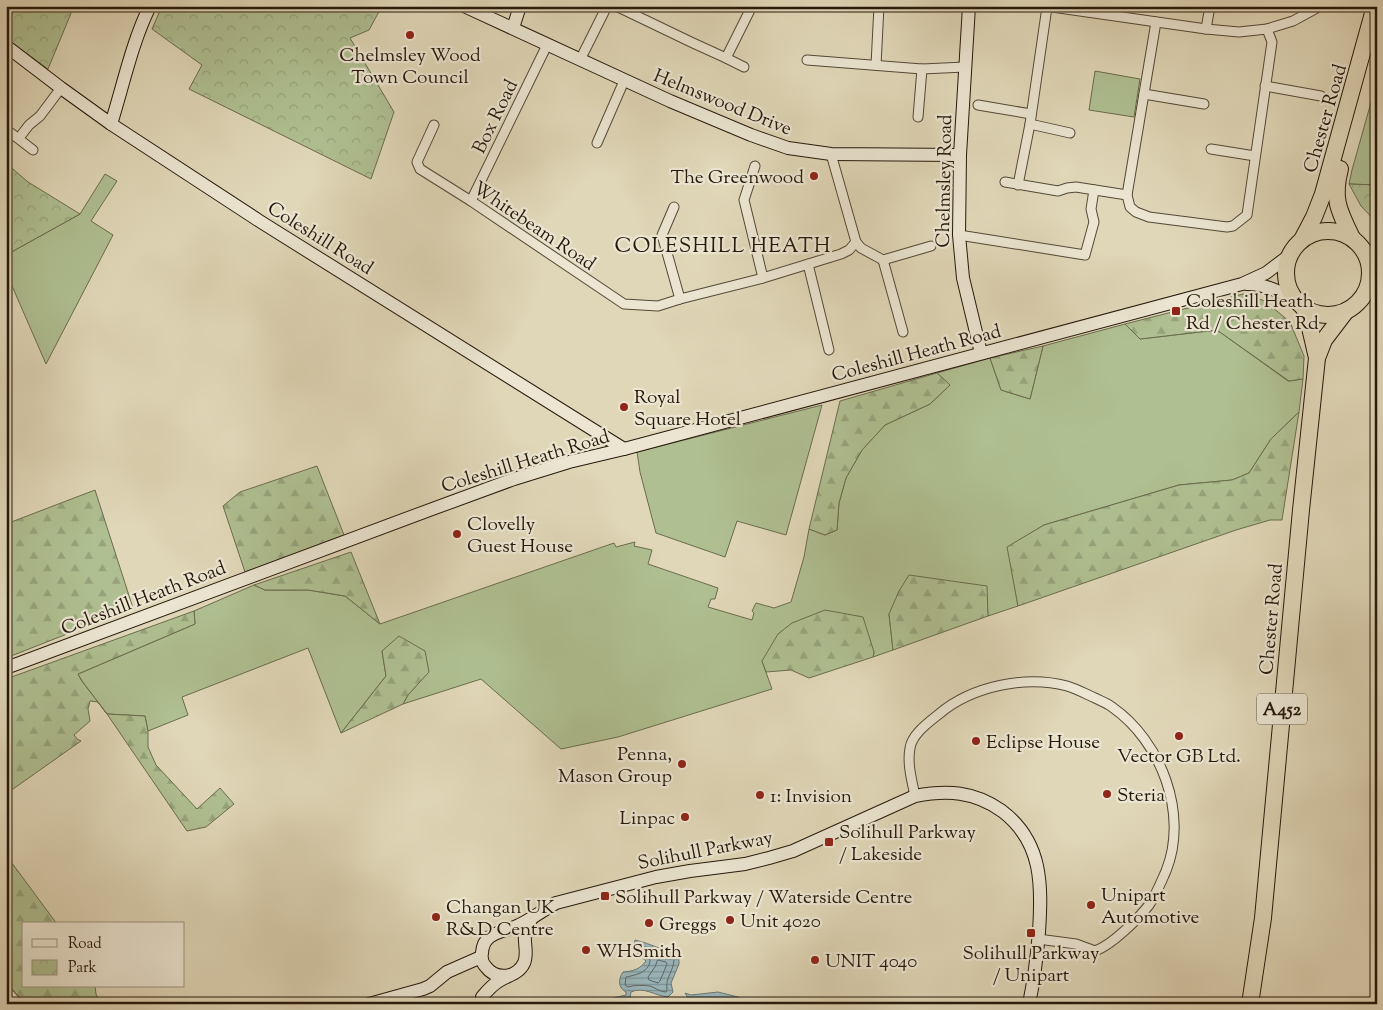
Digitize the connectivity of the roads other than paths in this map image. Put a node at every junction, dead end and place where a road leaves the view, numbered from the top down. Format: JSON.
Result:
{"nodes":[{"id":1,"x":150,"y":6,"type":"edge"},
{"id":2,"x":464,"y":6,"type":"edge"},
{"id":3,"x":520,"y":6,"type":"edge"},
{"id":4,"x":608,"y":6,"type":"edge"},
{"id":5,"x":616,"y":6,"type":"edge"},
{"id":6,"x":752,"y":6,"type":"edge"},
{"id":7,"x":879,"y":6,"type":"edge"},
{"id":8,"x":969,"y":6,"type":"edge"},
{"id":9,"x":1046,"y":6,"type":"edge"},
{"id":10,"x":1210,"y":6,"type":"edge"},
{"id":11,"x":1319,"y":6,"type":"edge"},
{"id":12,"x":1376,"y":6,"type":"edge"},
{"id":13,"x":1093,"y":9,"type":"edge"},
{"id":14,"x":1156,"y":22,"type":"junction"},
{"id":15,"x":513,"y":28,"type":"junction"},
{"id":16,"x":1377,"y":28,"type":"edge"},
{"id":17,"x":1206,"y":29,"type":"junction"},
{"id":18,"x":1267,"y":29,"type":"junction"},
{"id":19,"x":547,"y":45,"type":"junction"},
{"id":20,"x":6,"y":46,"type":"edge"},
{"id":21,"x":726,"y":58,"type":"junction"},
{"id":22,"x":580,"y":60,"type":"junction"},
{"id":23,"x":807,"y":60,"type":"dead end"},
{"id":24,"x":876,"y":65,"type":"junction"},
{"id":25,"x":744,"y":67,"type":"dead end"},
{"id":26,"x":965,"y":68,"type":"junction"},
{"id":27,"x":922,"y":69,"type":"junction"},
{"id":28,"x":624,"y":80,"type":"junction"},
{"id":29,"x":1265,"y":86,"type":"junction"},
{"id":30,"x":61,"y":88,"type":"junction"},
{"id":31,"x":1144,"y":94,"type":"junction"},
{"id":32,"x":1321,"y":96,"type":"dead end"},
{"id":33,"x":978,"y":104,"type":"dead end"},
{"id":34,"x":1204,"y":104,"type":"dead end"},
{"id":35,"x":1031,"y":114,"type":"junction"},
{"id":36,"x":918,"y":117,"type":"dead end"},
{"id":37,"x":111,"y":124,"type":"junction"},
{"id":38,"x":1030,"y":124,"type":"junction"},
{"id":39,"x":434,"y":125,"type":"dead end"},
{"id":40,"x":1070,"y":133,"type":"dead end"},
{"id":41,"x":597,"y":143,"type":"dead end"},
{"id":42,"x":1211,"y":149,"type":"dead end"},
{"id":43,"x":33,"y":150,"type":"dead end"},
{"id":44,"x":831,"y":154,"type":"junction"},
{"id":45,"x":960,"y":155,"type":"junction"},
{"id":46,"x":1256,"y":156,"type":"junction"},
{"id":47,"x":755,"y":166,"type":"dead end"},
{"id":48,"x":1005,"y":182,"type":"dead end"},
{"id":49,"x":1018,"y":185,"type":"junction"},
{"id":50,"x":1094,"y":190,"type":"junction"},
{"id":51,"x":1128,"y":195,"type":"junction"},
{"id":52,"x":471,"y":201,"type":"junction"},
{"id":53,"x":674,"y":207,"type":"dead end"},
{"id":54,"x":958,"y":235,"type":"junction"},
{"id":55,"x":1304,"y":238,"type":"junction"},
{"id":56,"x":856,"y":242,"type":"junction"},
{"id":57,"x":1357,"y":243,"type":"junction"},
{"id":58,"x":932,"y":246,"type":"dead end"},
{"id":59,"x":1290,"y":255,"type":"junction"},
{"id":60,"x":1377,"y":258,"type":"edge"},
{"id":61,"x":883,"y":260,"type":"junction"},
{"id":62,"x":808,"y":264,"type":"junction"},
{"id":63,"x":763,"y":278,"type":"junction"},
{"id":64,"x":1242,"y":284,"type":"junction"},
{"id":65,"x":1372,"y":286,"type":"edge"},
{"id":66,"x":680,"y":299,"type":"junction"},
{"id":67,"x":1300,"y":304,"type":"junction"},
{"id":68,"x":1346,"y":311,"type":"junction"},
{"id":69,"x":902,"y":332,"type":"dead end"},
{"id":70,"x":829,"y":350,"type":"dead end"},
{"id":71,"x":981,"y":353,"type":"junction"},
{"id":72,"x":1317,"y":358,"type":"junction"},
{"id":73,"x":624,"y":449,"type":"junction"},
{"id":74,"x":6,"y":668,"type":"edge"},
{"id":75,"x":915,"y":796,"type":"junction"},
{"id":76,"x":532,"y":918,"type":"junction"},
{"id":77,"x":506,"y":931,"type":"junction"},
{"id":78,"x":1038,"y":939,"type":"junction"},
{"id":79,"x":526,"y":949,"type":"junction"},
{"id":80,"x":482,"y":960,"type":"junction"},
{"id":81,"x":510,"y":975,"type":"junction"},
{"id":82,"x":6,"y":990,"type":"edge"},
{"id":83,"x":481,"y":1000,"type":"edge"},
{"id":84,"x":18,"y":1004,"type":"edge"},
{"id":85,"x":369,"y":1004,"type":"edge"},
{"id":86,"x":1029,"y":1004,"type":"edge"},
{"id":87,"x":1250,"y":1004,"type":"edge"}],
"edges":[{"from":1,"to":37,"type":"street"},
{"from":2,"to":15,"type":"street","name":"Helmswood Drive"},
{"from":3,"to":15,"type":"street"},
{"from":4,"to":22,"type":"street"},
{"from":5,"to":21,"type":"street"},
{"from":6,"to":21,"type":"street"},
{"from":7,"to":24,"type":"street"},
{"from":8,"to":26,"type":"street","name":"Chelmsley Road"},
{"from":9,"to":13,"type":"street"},
{"from":9,"to":35,"type":"street"},
{"from":10,"to":17,"type":"street"},
{"from":11,"to":18,"type":"street"},
{"from":12,"to":55,"type":"highway","name":"Chester Road"},
{"from":13,"to":14,"type":"street"},
{"from":14,"to":17,"type":"street"},
{"from":14,"to":31,"type":"street"},
{"from":15,"to":19,"type":"street","name":"Helmswood Drive"},
{"from":16,"to":57,"type":"highway","name":"Chester Road"},
{"from":17,"to":18,"type":"street"},
{"from":18,"to":29,"type":"street"},
{"from":19,"to":22,"type":"street","name":"Helmswood Drive"},
{"from":19,"to":52,"type":"street","name":"Box Road"},
{"from":20,"to":30,"type":"street","name":"Coleshill Road"},
{"from":21,"to":25,"type":"street"},
{"from":22,"to":28,"type":"street","name":"Helmswood Drive"},
{"from":23,"to":24,"type":"street"},
{"from":24,"to":27,"type":"street"},
{"from":26,"to":27,"type":"street"},
{"from":26,"to":45,"type":"street","name":"Chelmsley Road"},
{"from":27,"to":36,"type":"street"},
{"from":28,"to":41,"type":"street","name":"Helmswood Drive"},
{"from":28,"to":44,"type":"street","name":"Helmswood Drive"},
{"from":29,"to":32,"type":"street"},
{"from":29,"to":46,"type":"street"},
{"from":30,"to":37,"type":"street","name":"Coleshill Road"},
{"from":30,"to":43,"type":"street"},
{"from":31,"to":34,"type":"street"},
{"from":31,"to":51,"type":"street"},
{"from":33,"to":35,"type":"street"},
{"from":35,"to":38,"type":"street"},
{"from":37,"to":73,"type":"street","name":"Coleshill Road"},
{"from":38,"to":40,"type":"street"},
{"from":38,"to":49,"type":"street"},
{"from":39,"to":52,"type":"street","name":"Whitebeam Road"},
{"from":42,"to":46,"type":"street"},
{"from":44,"to":45,"type":"street","name":"Helmswood Drive"},
{"from":44,"to":56,"type":"street"},
{"from":45,"to":54,"type":"street","name":"Chelmsley Road"},
{"from":46,"to":51,"type":"street"},
{"from":47,"to":63,"type":"street"},
{"from":48,"to":49,"type":"street"},
{"from":49,"to":50,"type":"street"},
{"from":50,"to":51,"type":"street"},
{"from":50,"to":54,"type":"street"},
{"from":52,"to":66,"type":"street","name":"Whitebeam Road"},
{"from":53,"to":66,"type":"street"},
{"from":54,"to":71,"type":"street","name":"Chelmsley Road"},
{"from":55,"to":57,"type":"highway"},
{"from":55,"to":59,"type":"highway"},
{"from":56,"to":61,"type":"street"},
{"from":56,"to":62,"type":"street","name":"Whitebeam Road"},
{"from":57,"to":60,"type":"street"},
{"from":57,"to":65,"type":"highway"},
{"from":58,"to":61,"type":"street"},
{"from":59,"to":64,"type":"street","name":"Coleshill Heath Road"},
{"from":59,"to":67,"type":"highway"},
{"from":61,"to":69,"type":"street"},
{"from":62,"to":63,"type":"street","name":"Whitebeam Road"},
{"from":62,"to":70,"type":"street"},
{"from":63,"to":66,"type":"street","name":"Whitebeam Road"},
{"from":64,"to":67,"type":"street","name":"Coleshill Heath Road"},
{"from":64,"to":71,"type":"street","name":"Coleshill Heath Road"},
{"from":65,"to":68,"type":"highway"},
{"from":67,"to":68,"type":"highway"},
{"from":67,"to":72,"type":"highway","name":"Chester Road","number":"A452"},
{"from":68,"to":72,"type":"highway","name":"Chester Road","number":"A452"},
{"from":71,"to":73,"type":"street","name":"Coleshill Heath Road"},
{"from":72,"to":87,"type":"highway","name":"Chester Road","number":"A452"},
{"from":73,"to":74,"type":"street","name":"Coleshill Heath Road"},
{"from":75,"to":76,"type":"street","name":"Solihull Parkway"},
{"from":75,"to":78,"type":"street","name":"Solihull Parkway"},
{"from":75,"to":78,"type":"street"},
{"from":76,"to":77,"type":"street","name":"Solihull Parkway"},
{"from":76,"to":79,"type":"street"},
{"from":77,"to":79,"type":"street"},
{"from":77,"to":80,"type":"street"},
{"from":78,"to":86,"type":"street","name":"Solihull Parkway"},
{"from":79,"to":81,"type":"street"},
{"from":80,"to":81,"type":"street"},
{"from":80,"to":83,"type":"street"},
{"from":80,"to":85,"type":"street"},
{"from":81,"to":83,"type":"street"},
{"from":82,"to":84,"type":"street"}]}
